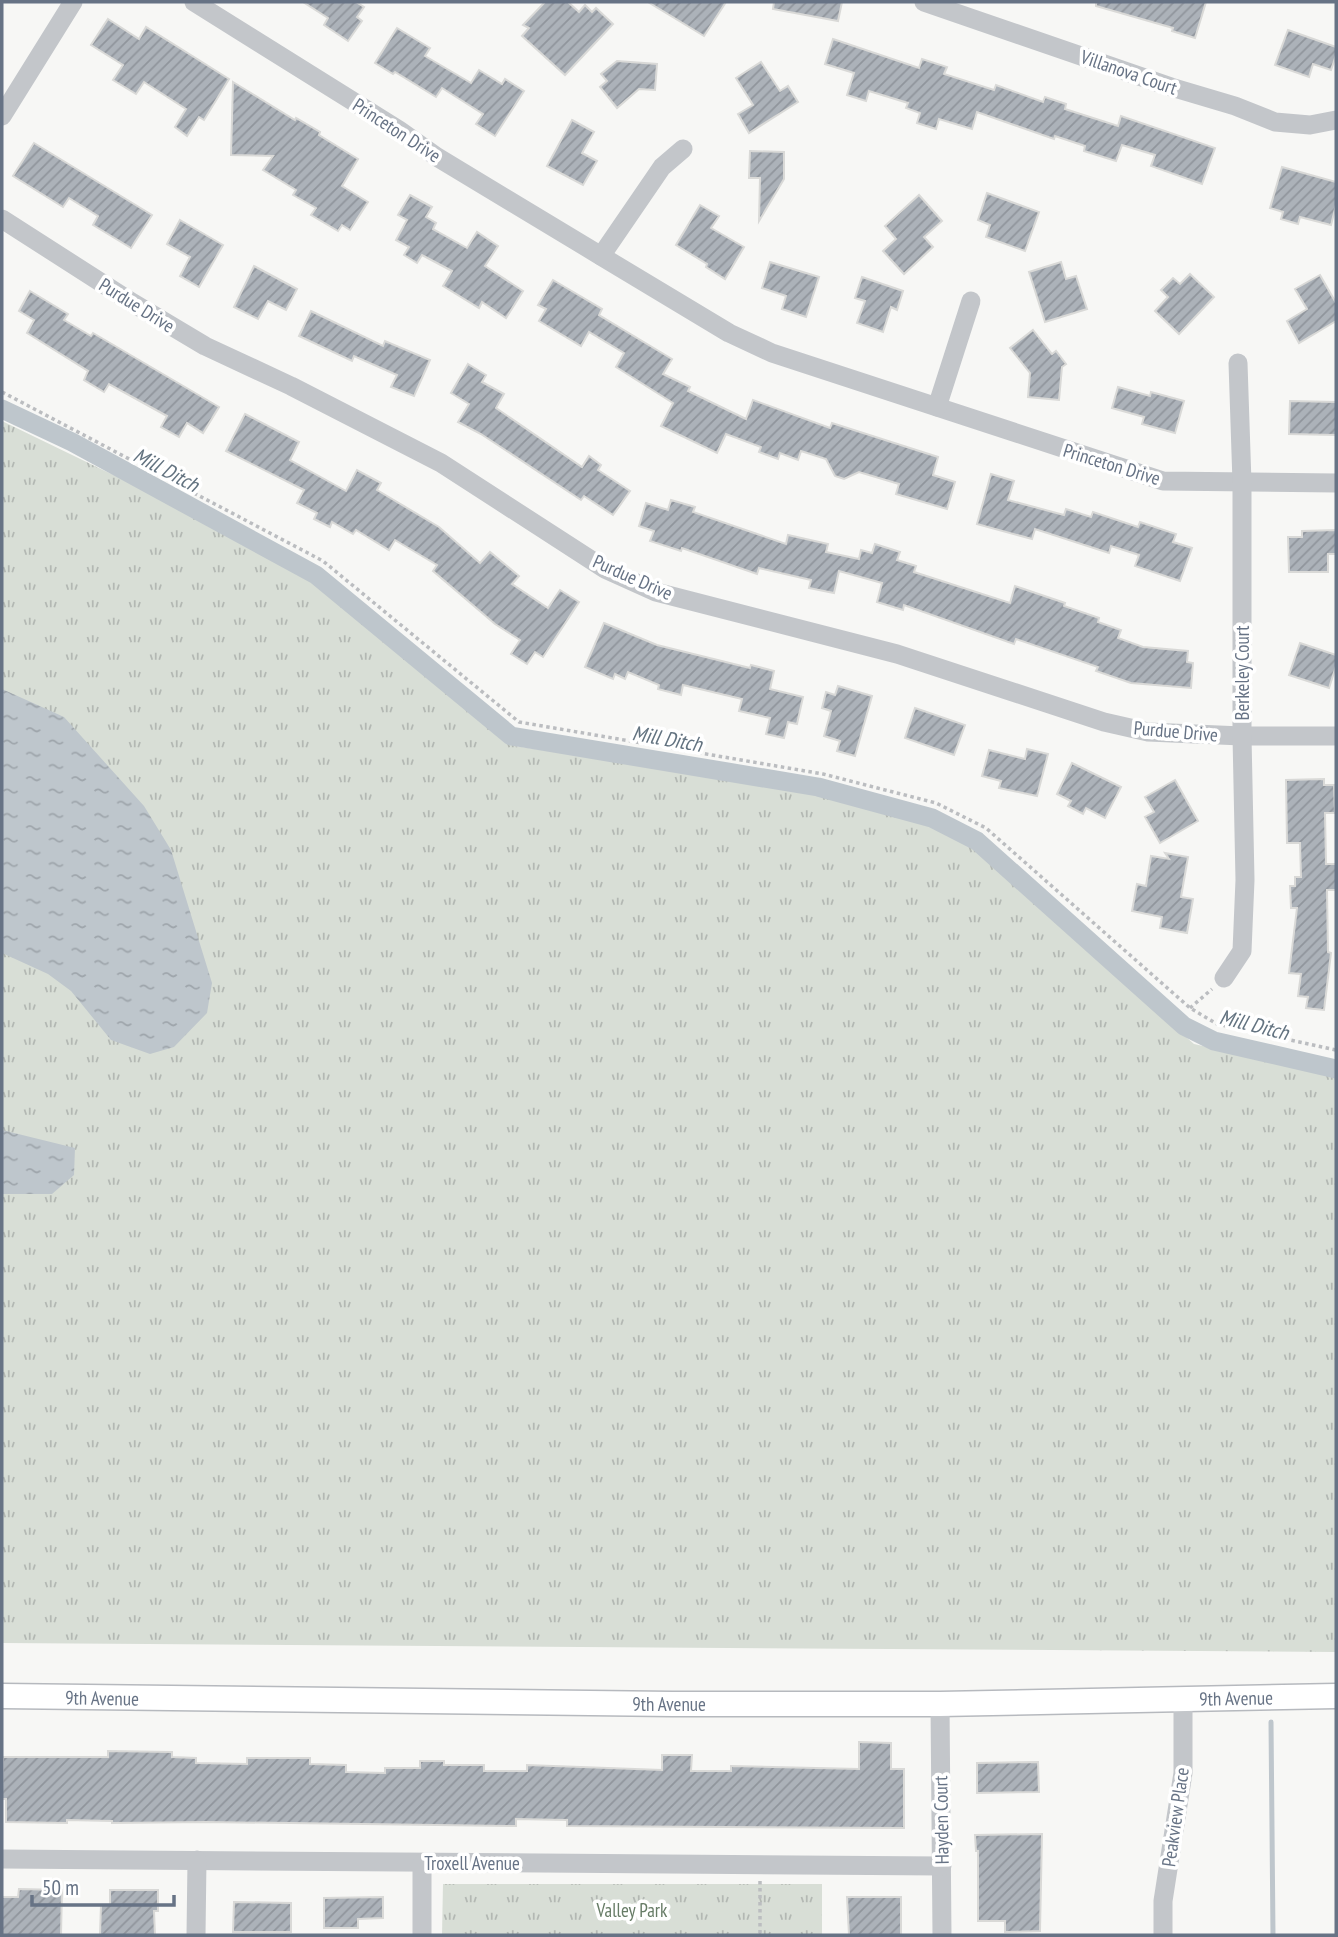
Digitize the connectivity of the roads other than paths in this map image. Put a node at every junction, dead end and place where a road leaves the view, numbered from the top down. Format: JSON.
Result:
{"nodes":[{"id":1,"x":73,"y":2,"type":"edge"},
{"id":2,"x":194,"y":2,"type":"edge"},
{"id":3,"x":924,"y":2,"type":"edge"},
{"id":4,"x":2,"y":116,"type":"edge"},
{"id":5,"x":1336,"y":120,"type":"edge"},
{"id":6,"x":683,"y":149,"type":"dead end"},
{"id":7,"x":2,"y":219,"type":"edge"},
{"id":8,"x":601,"y":256,"type":"junction"},
{"id":9,"x":971,"y":301,"type":"dead end"},
{"id":10,"x":1238,"y":363,"type":"dead end"},
{"id":11,"x":937,"y":407,"type":"junction"},
{"id":12,"x":1242,"y":483,"type":"junction"},
{"id":13,"x":1336,"y":483,"type":"edge"},
{"id":14,"x":1242,"y":736,"type":"junction"},
{"id":15,"x":1336,"y":736,"type":"edge"},
{"id":16,"x":1224,"y":978,"type":"road end"},
{"id":17,"x":2,"y":1696,"type":"edge"},
{"id":18,"x":1336,"y":1696,"type":"edge"},
{"id":19,"x":1183,"y":1699,"type":"junction"},
{"id":20,"x":940,"y":1704,"type":"junction"},
{"id":21,"x":2,"y":1859,"type":"edge"},
{"id":22,"x":197,"y":1860,"type":"junction"},
{"id":23,"x":422,"y":1863,"type":"junction"},
{"id":24,"x":942,"y":1866,"type":"junction"},
{"id":25,"x":196,"y":1935,"type":"edge"},
{"id":26,"x":422,"y":1935,"type":"edge"},
{"id":27,"x":942,"y":1935,"type":"edge"},
{"id":28,"x":1163,"y":1935,"type":"edge"}],
"edges":[{"from":1,"to":4,"type":"street"},
{"from":2,"to":8,"type":"street","name":"Princeton Drive"},
{"from":3,"to":5,"type":"street","name":"Villanova Court"},
{"from":6,"to":8,"type":"street"},
{"from":7,"to":14,"type":"street","name":"Purdue Drive"},
{"from":8,"to":11,"type":"street","name":"Princeton Drive"},
{"from":9,"to":11,"type":"street"},
{"from":10,"to":12,"type":"street","name":"Berkeley Court"},
{"from":11,"to":12,"type":"street","name":"Princeton Drive"},
{"from":12,"to":13,"type":"street","name":"Princeton Drive"},
{"from":12,"to":14,"type":"street","name":"Berkeley Court"},
{"from":14,"to":15,"type":"street","name":"Purdue Drive"},
{"from":14,"to":16,"type":"street","name":"Berkeley Court"},
{"from":17,"to":20,"type":"main road","name":"9th Avenue"},
{"from":18,"to":19,"type":"main road","name":"9th Avenue"},
{"from":19,"to":20,"type":"main road","name":"9th Avenue"},
{"from":19,"to":28,"type":"street","name":"Peakview Place"},
{"from":20,"to":24,"type":"street","name":"Hayden Court"},
{"from":21,"to":22,"type":"street","name":"Troxell Avenue"},
{"from":22,"to":23,"type":"street","name":"Troxell Avenue"},
{"from":22,"to":25,"type":"street"},
{"from":23,"to":24,"type":"street","name":"Troxell Avenue"},
{"from":23,"to":26,"type":"street"},
{"from":24,"to":27,"type":"street","name":"Hayden Court"}]}
